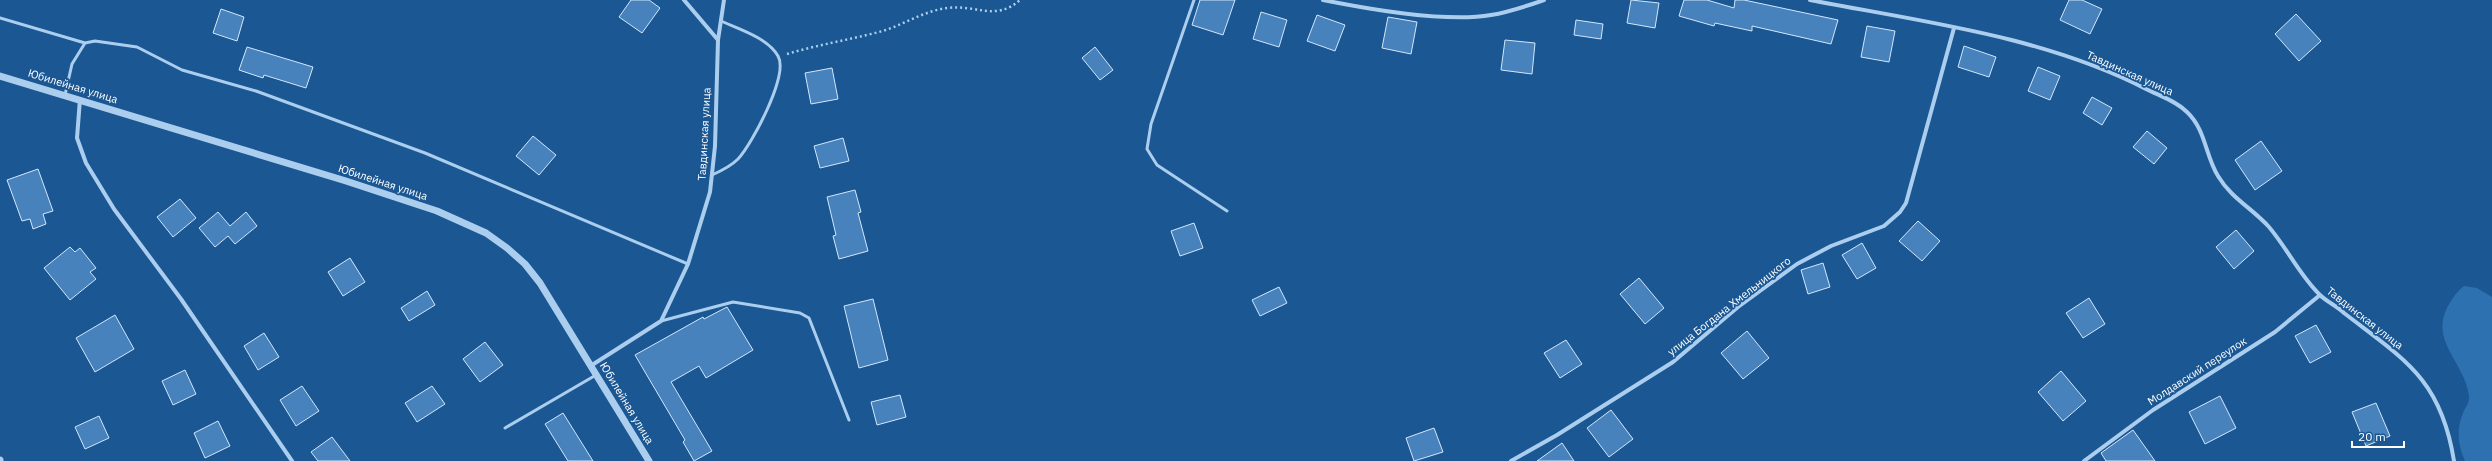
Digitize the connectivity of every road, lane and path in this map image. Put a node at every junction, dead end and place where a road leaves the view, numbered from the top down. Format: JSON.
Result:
{"nodes":[{"id":1,"x":684,"y":0,"type":"edge"},
{"id":2,"x":724,"y":0,"type":"edge"},
{"id":3,"x":1020,"y":0,"type":"edge"},
{"id":4,"x":1194,"y":0,"type":"edge"},
{"id":5,"x":1323,"y":0,"type":"edge"},
{"id":6,"x":1544,"y":0,"type":"edge"},
{"id":7,"x":1810,"y":0,"type":"edge"},
{"id":8,"x":0,"y":18,"type":"edge"},
{"id":9,"x":721,"y":21,"type":"junction"},
{"id":10,"x":1954,"y":28,"type":"junction"},
{"id":11,"x":718,"y":40,"type":"junction"},
{"id":12,"x":85,"y":44,"type":"junction"},
{"id":13,"x":778,"y":57,"type":"junction"},
{"id":14,"x":0,"y":76,"type":"edge"},
{"id":15,"x":65,"y":95,"type":"junction"},
{"id":16,"x":80,"y":99,"type":"junction"},
{"id":17,"x":712,"y":175,"type":"junction"},
{"id":18,"x":1227,"y":212,"type":"dead end"},
{"id":19,"x":688,"y":264,"type":"junction"},
{"id":20,"x":2320,"y":295,"type":"junction"},
{"id":21,"x":661,"y":321,"type":"junction"},
{"id":22,"x":592,"y":365,"type":"junction"},
{"id":23,"x":598,"y":374,"type":"junction"},
{"id":24,"x":849,"y":420,"type":"dead end"},
{"id":25,"x":505,"y":428,"type":"dead end"},
{"id":26,"x":292,"y":461,"type":"edge"},
{"id":27,"x":649,"y":461,"type":"edge"},
{"id":28,"x":1511,"y":461,"type":"edge"},
{"id":29,"x":2084,"y":461,"type":"edge"},
{"id":30,"x":2454,"y":461,"type":"edge"}],
"edges":[{"from":1,"to":11,"type":"street"},
{"from":2,"to":9,"type":"street","name":"Тавдинская улица"},
{"from":3,"to":13,"type":"path"},
{"from":4,"to":18,"type":"lane"},
{"from":5,"to":6,"type":"street"},
{"from":7,"to":10,"type":"street","name":"Тавдинская улица"},
{"from":8,"to":12,"type":"lane"},
{"from":9,"to":11,"type":"street","name":"Тавдинская улица"},
{"from":9,"to":13,"type":"lane"},
{"from":10,"to":20,"type":"street","name":"Тавдинская улица"},
{"from":10,"to":28,"type":"street","name":"улица Богдана Хмельницкого"},
{"from":11,"to":17,"type":"street","name":"Тавдинская улица"},
{"from":12,"to":15,"type":"lane"},
{"from":12,"to":19,"type":"lane"},
{"from":13,"to":17,"type":"lane"},
{"from":14,"to":15,"type":"street","name":"Юбилейная улица"},
{"from":15,"to":16,"type":"street","name":"Юбилейная улица"},
{"from":16,"to":22,"type":"street","name":"Юбилейная улица"},
{"from":16,"to":26,"type":"street"},
{"from":17,"to":19,"type":"street","name":"Тавдинская улица"},
{"from":19,"to":21,"type":"street","name":"Тавдинская улица"},
{"from":20,"to":29,"type":"street","name":"Молдавский переулок"},
{"from":20,"to":30,"type":"street","name":"Тавдинская улица"},
{"from":21,"to":22,"type":"street"},
{"from":21,"to":24,"type":"lane"},
{"from":22,"to":23,"type":"street","name":"Юбилейная улица"},
{"from":23,"to":25,"type":"lane"},
{"from":23,"to":27,"type":"street","name":"Юбилейная улица"}]}
